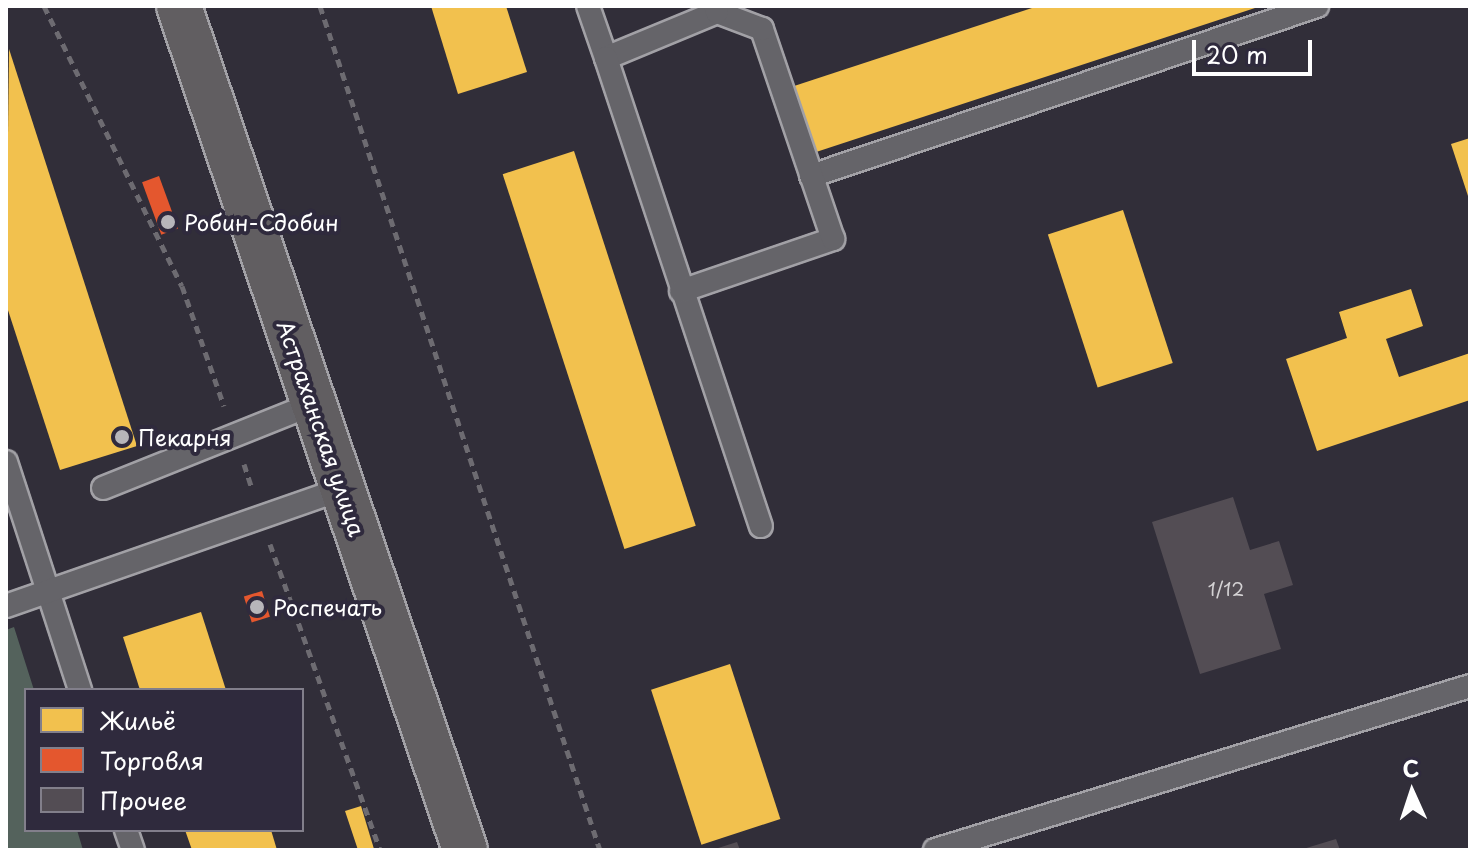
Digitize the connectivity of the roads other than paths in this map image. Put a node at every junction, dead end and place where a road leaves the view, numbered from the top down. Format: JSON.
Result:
{"nodes":[{"id":1,"x":179,"y":6,"type":"edge"},
{"id":2,"x":588,"y":6,"type":"edge"},
{"id":3,"x":1317,"y":6,"type":"edge"},
{"id":4,"x":716,"y":9,"type":"edge"},
{"id":5,"x":606,"y":58,"type":"junction"},
{"id":6,"x":811,"y":176,"type":"junction"},
{"id":7,"x":681,"y":291,"type":"junction"},
{"id":8,"x":313,"y":404,"type":"junction"},
{"id":9,"x":6,"y":462,"type":"edge"},
{"id":10,"x":103,"y":488,"type":"dead end"},
{"id":11,"x":342,"y":489,"type":"junction"},
{"id":12,"x":761,"y":526,"type":"dead end"},
{"id":13,"x":47,"y":591,"type":"junction"},
{"id":14,"x":6,"y":606,"type":"edge"},
{"id":15,"x":1470,"y":686,"type":"edge"},
{"id":16,"x":79,"y":688,"type":"edge"},
{"id":17,"x":465,"y":850,"type":"edge"},
{"id":18,"x":935,"y":850,"type":"edge"}],
"edges":[{"from":1,"to":8,"type":"main road","name":"Астраханская улица"},
{"from":2,"to":5,"type":"lane"},
{"from":3,"to":6,"type":"lane"},
{"from":4,"to":5,"type":"lane"},
{"from":4,"to":6,"type":"lane"},
{"from":5,"to":7,"type":"lane"},
{"from":6,"to":7,"type":"lane"},
{"from":7,"to":12,"type":"lane"},
{"from":8,"to":10,"type":"lane"},
{"from":8,"to":11,"type":"main road","name":"Астраханская улица"},
{"from":9,"to":13,"type":"lane"},
{"from":11,"to":13,"type":"lane"},
{"from":11,"to":17,"type":"main road","name":"Астраханская улица"},
{"from":13,"to":14,"type":"lane"},
{"from":13,"to":16,"type":"lane"},
{"from":15,"to":18,"type":"lane"}]}
